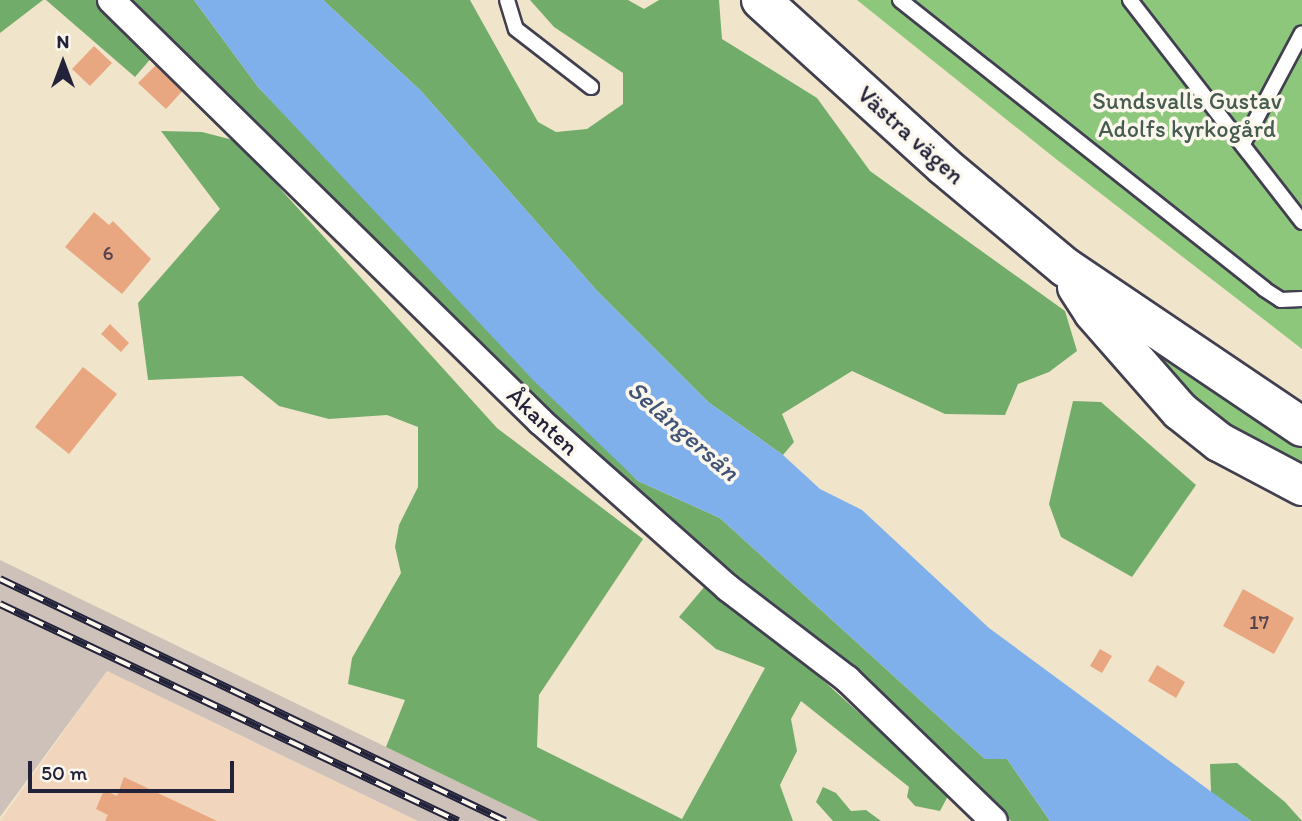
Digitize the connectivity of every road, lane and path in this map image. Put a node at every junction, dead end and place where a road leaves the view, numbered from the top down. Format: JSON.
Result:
{"nodes":[{"id":1,"x":110,"y":0,"type":"edge"},
{"id":2,"x":507,"y":0,"type":"edge"},
{"id":3,"x":761,"y":0,"type":"edge"},
{"id":4,"x":900,"y":0,"type":"edge"},
{"id":5,"x":1130,"y":0,"type":"edge"},
{"id":6,"x":1301,"y":36,"type":"edge"},
{"id":7,"x":590,"y":87,"type":"dead end"},
{"id":8,"x":1244,"y":142,"type":"junction"},
{"id":9,"x":1302,"y":222,"type":"edge"},
{"id":10,"x":1065,"y":267,"type":"junction"},
{"id":11,"x":1302,"y":299,"type":"edge"},
{"id":12,"x":1302,"y":427,"type":"edge"},
{"id":13,"x":1302,"y":486,"type":"edge"},
{"id":14,"x":994,"y":821,"type":"edge"}],
"edges":[{"from":1,"to":14,"type":"street","name":"Åkanten"},
{"from":2,"to":7,"type":"lane"},
{"from":3,"to":10,"type":"street","name":"Västra vägen"},
{"from":4,"to":11,"type":"lane"},
{"from":5,"to":8,"type":"lane"},
{"from":6,"to":8,"type":"lane"},
{"from":8,"to":9,"type":"lane"},
{"from":10,"to":12,"type":"street","name":"Västra vägen"},
{"from":10,"to":13,"type":"street","name":"Västra vägen"}]}
